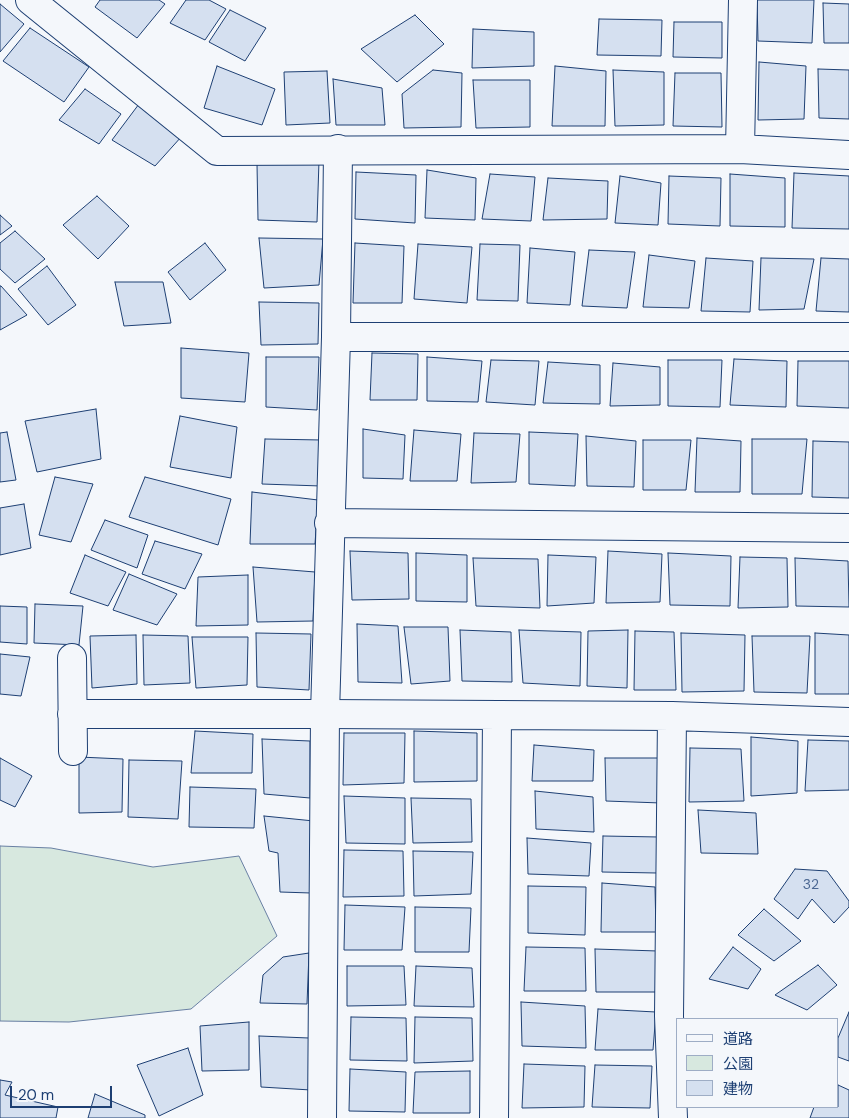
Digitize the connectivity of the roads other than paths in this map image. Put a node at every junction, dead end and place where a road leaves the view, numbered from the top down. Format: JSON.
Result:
{"nodes":[{"id":1,"x":30,"y":0,"type":"edge"},
{"id":2,"x":743,"y":0,"type":"edge"},
{"id":3,"x":740,"y":149,"type":"junction"},
{"id":4,"x":338,"y":150,"type":"junction"},
{"id":5,"x":849,"y":155,"type":"edge"},
{"id":6,"x":336,"y":337,"type":"junction"},
{"id":7,"x":849,"y":337,"type":"edge"},
{"id":8,"x":329,"y":523,"type":"junction"},
{"id":9,"x":849,"y":528,"type":"edge"},
{"id":10,"x":72,"y":658,"type":"dead end"},
{"id":11,"x":72,"y":714,"type":"junction"},
{"id":12,"x":325,"y":714,"type":"junction"},
{"id":13,"x":497,"y":715,"type":"junction"},
{"id":14,"x":672,"y":716,"type":"junction"},
{"id":15,"x":849,"y":722,"type":"edge"},
{"id":16,"x":73,"y":751,"type":"dead end"},
{"id":17,"x":322,"y":1118,"type":"edge"},
{"id":18,"x":494,"y":1118,"type":"edge"},
{"id":19,"x":673,"y":1118,"type":"edge"}],
"edges":[{"from":1,"to":4,"type":"street"},
{"from":2,"to":3,"type":"street"},
{"from":3,"to":4,"type":"street"},
{"from":3,"to":5,"type":"street"},
{"from":4,"to":6,"type":"street"},
{"from":6,"to":7,"type":"street"},
{"from":6,"to":8,"type":"street"},
{"from":8,"to":9,"type":"street"},
{"from":8,"to":12,"type":"street"},
{"from":10,"to":11,"type":"street"},
{"from":11,"to":12,"type":"street"},
{"from":11,"to":16,"type":"street"},
{"from":12,"to":13,"type":"street"},
{"from":12,"to":17,"type":"street"},
{"from":13,"to":14,"type":"street"},
{"from":13,"to":18,"type":"street"},
{"from":14,"to":15,"type":"street"},
{"from":14,"to":19,"type":"street"}]}
